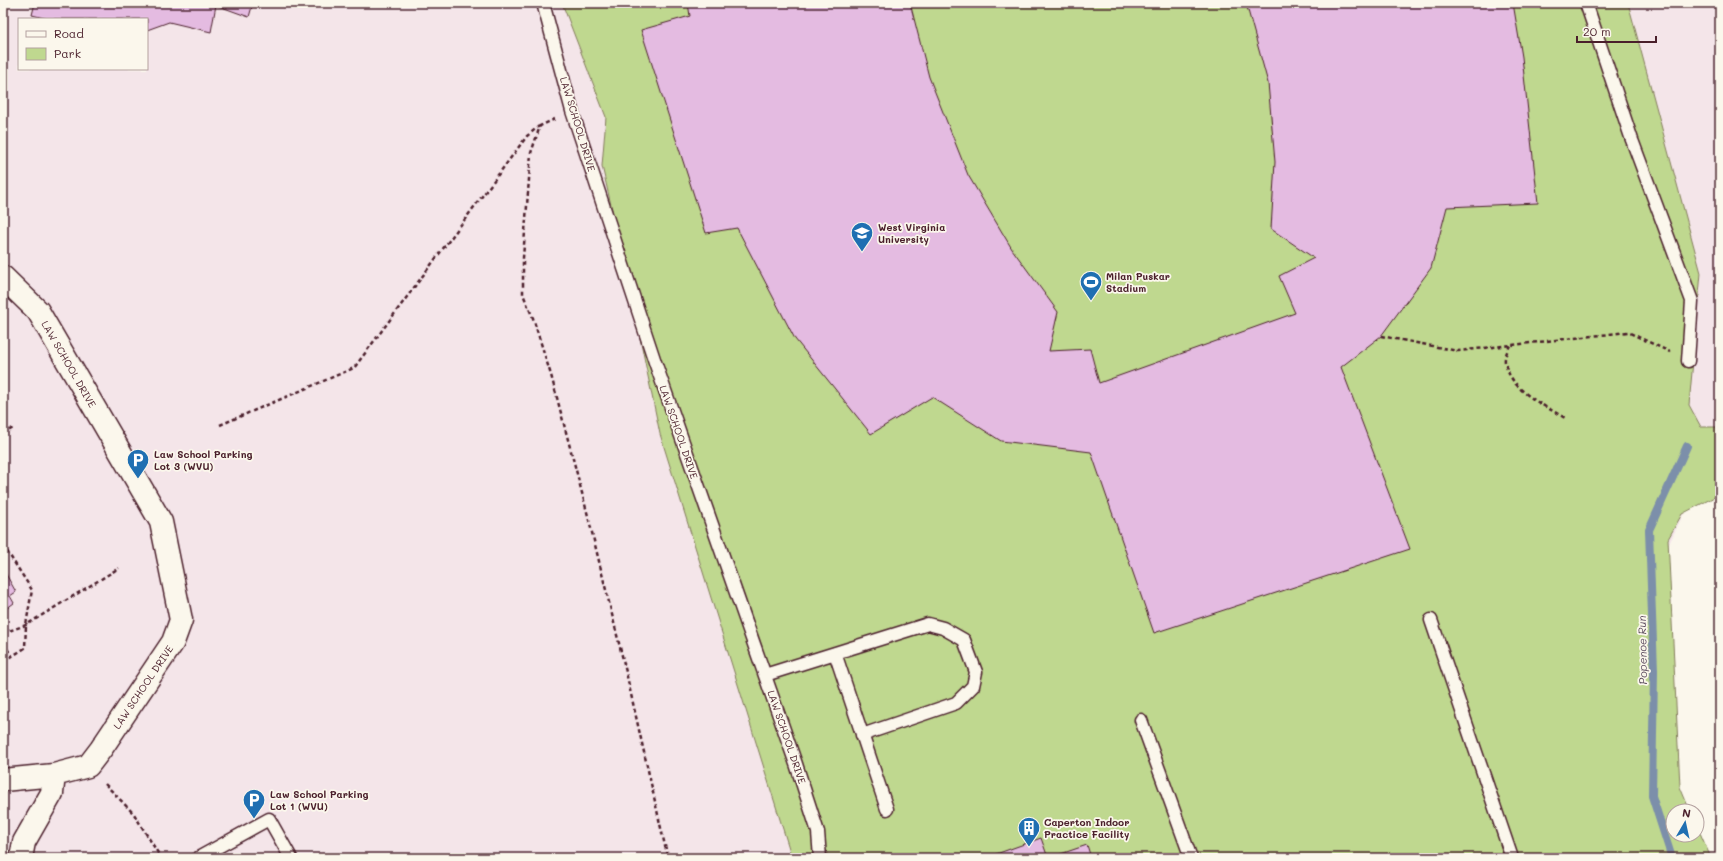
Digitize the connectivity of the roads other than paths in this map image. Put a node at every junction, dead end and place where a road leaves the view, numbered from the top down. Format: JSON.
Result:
{"nodes":[{"id":1,"x":543,"y":3,"type":"edge"},
{"id":2,"x":1586,"y":3,"type":"edge"},
{"id":3,"x":3,"y":277,"type":"edge"},
{"id":4,"x":1688,"y":361,"type":"road end"},
{"id":5,"x":1431,"y":620,"type":"dead end"},
{"id":6,"x":835,"y":653,"type":"junction"},
{"id":7,"x":765,"y":675,"type":"junction"},
{"id":8,"x":1141,"y":720,"type":"dead end"},
{"id":9,"x":862,"y":735,"type":"junction"},
{"id":10,"x":54,"y":775,"type":"junction"},
{"id":11,"x":3,"y":780,"type":"edge"},
{"id":12,"x":887,"y":809,"type":"dead end"},
{"id":13,"x":21,"y":858,"type":"edge"},
{"id":14,"x":198,"y":858,"type":"edge"},
{"id":15,"x":291,"y":858,"type":"edge"},
{"id":16,"x":820,"y":858,"type":"edge"},
{"id":17,"x":1191,"y":858,"type":"edge"},
{"id":18,"x":1512,"y":858,"type":"edge"}],
"edges":[{"from":1,"to":7,"type":"lane","name":"LAW SCHOOL DRIVE"},
{"from":2,"to":4,"type":"lane"},
{"from":3,"to":10,"type":"street","name":"LAW SCHOOL DRIVE"},
{"from":5,"to":18,"type":"lane"},
{"from":6,"to":7,"type":"lane"},
{"from":6,"to":9,"type":"lane"},
{"from":6,"to":9,"type":"lane"},
{"from":7,"to":16,"type":"lane","name":"LAW SCHOOL DRIVE"},
{"from":8,"to":17,"type":"lane"},
{"from":9,"to":12,"type":"lane"},
{"from":10,"to":11,"type":"street"},
{"from":10,"to":13,"type":"street"},
{"from":14,"to":15,"type":"lane"}]}
